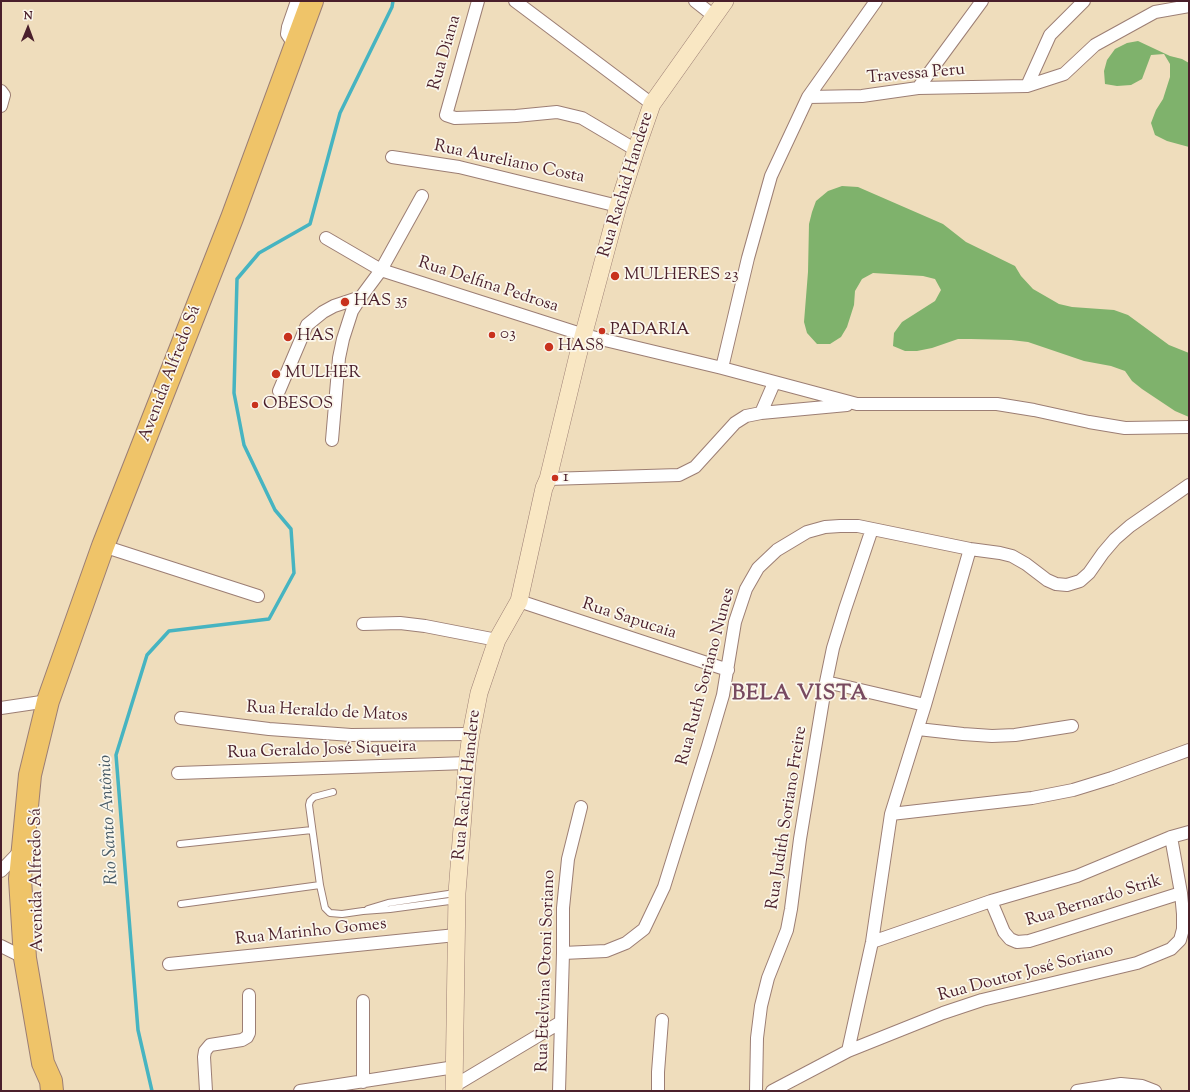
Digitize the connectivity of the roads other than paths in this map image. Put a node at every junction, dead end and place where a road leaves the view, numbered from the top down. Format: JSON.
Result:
{"nodes":[{"id":1,"x":297,"y":1,"type":"edge"},
{"id":2,"x":312,"y":1,"type":"edge"},
{"id":3,"x":478,"y":1,"type":"edge"},
{"id":4,"x":515,"y":1,"type":"edge"},
{"id":5,"x":695,"y":1,"type":"edge"},
{"id":6,"x":725,"y":1,"type":"edge"},
{"id":7,"x":876,"y":1,"type":"edge"},
{"id":8,"x":982,"y":1,"type":"edge"},
{"id":9,"x":1084,"y":1,"type":"edge"},
{"id":10,"x":1189,"y":6,"type":"edge"},
{"id":11,"x":714,"y":16,"type":"junction"},
{"id":12,"x":295,"y":46,"type":"junction"},
{"id":13,"x":1027,"y":86,"type":"junction"},
{"id":14,"x":918,"y":88,"type":"junction"},
{"id":15,"x":1,"y":91,"type":"edge"},
{"id":16,"x":808,"y":97,"type":"junction"},
{"id":17,"x":652,"y":104,"type":"junction"},
{"id":18,"x":1,"y":106,"type":"edge"},
{"id":19,"x":636,"y":150,"type":"junction"},
{"id":20,"x":392,"y":157,"type":"dead end"},
{"id":21,"x":422,"y":196,"type":"dead end"},
{"id":22,"x":618,"y":206,"type":"junction"},
{"id":23,"x":326,"y":238,"type":"dead end"},
{"id":24,"x":381,"y":270,"type":"junction"},
{"id":25,"x":361,"y":296,"type":"junction"},
{"id":26,"x":584,"y":335,"type":"junction"},
{"id":27,"x":722,"y":368,"type":"junction"},
{"id":28,"x":774,"y":382,"type":"junction"},
{"id":29,"x":279,"y":390,"type":"dead end"},
{"id":30,"x":857,"y":404,"type":"junction"},
{"id":31,"x":761,"y":413,"type":"junction"},
{"id":32,"x":1189,"y":427,"type":"edge"},
{"id":33,"x":332,"y":440,"type":"dead end"},
{"id":34,"x":548,"y":479,"type":"junction"},
{"id":35,"x":1189,"y":485,"type":"edge"},
{"id":36,"x":872,"y":529,"type":"junction"},
{"id":37,"x":103,"y":546,"type":"junction"},
{"id":38,"x":970,"y":549,"type":"junction"},
{"id":39,"x":258,"y":596,"type":"dead end"},
{"id":40,"x":519,"y":601,"type":"junction"},
{"id":41,"x":363,"y":624,"type":"dead end"},
{"id":42,"x":497,"y":640,"type":"junction"},
{"id":43,"x":728,"y":670,"type":"junction"},
{"id":44,"x":826,"y":682,"type":"junction"},
{"id":45,"x":48,"y":701,"type":"junction"},
{"id":46,"x":925,"y":705,"type":"junction"},
{"id":47,"x":1,"y":708,"type":"edge"},
{"id":48,"x":181,"y":718,"type":"dead end"},
{"id":49,"x":1072,"y":726,"type":"dead end"},
{"id":50,"x":918,"y":729,"type":"junction"},
{"id":51,"x":471,"y":734,"type":"junction"},
{"id":52,"x":37,"y":750,"type":"junction"},
{"id":53,"x":1189,"y":750,"type":"edge"},
{"id":54,"x":467,"y":762,"type":"junction"},
{"id":55,"x":178,"y":773,"type":"dead end"},
{"id":56,"x":332,"y":792,"type":"dead end"},
{"id":57,"x":580,"y":807,"type":"dead end"},
{"id":58,"x":891,"y":814,"type":"junction"},
{"id":59,"x":312,"y":830,"type":"junction"},
{"id":60,"x":1189,"y":832,"type":"edge"},
{"id":61,"x":1170,"y":837,"type":"junction"},
{"id":62,"x":180,"y":844,"type":"dead end"},
{"id":63,"x":7,"y":874,"type":"edge"},
{"id":64,"x":320,"y":885,"type":"junction"},
{"id":65,"x":1181,"y":893,"type":"junction"},
{"id":66,"x":457,"y":896,"type":"junction"},
{"id":67,"x":34,"y":897,"type":"junction"},
{"id":68,"x":991,"y":901,"type":"junction"},
{"id":69,"x":181,"y":904,"type":"dead end"},
{"id":70,"x":456,"y":935,"type":"junction"},
{"id":71,"x":872,"y":942,"type":"junction"},
{"id":72,"x":1,"y":946,"type":"edge"},
{"id":73,"x":563,"y":953,"type":"junction"},
{"id":74,"x":25,"y":958,"type":"junction"},
{"id":75,"x":169,"y":964,"type":"dead end"},
{"id":76,"x":249,"y":995,"type":"dead end"},
{"id":77,"x":363,"y":1001,"type":"dead end"},
{"id":78,"x":662,"y":1020,"type":"dead end"},
{"id":79,"x":561,"y":1022,"type":"junction"},
{"id":80,"x":848,"y":1051,"type":"junction"},
{"id":81,"x":455,"y":1067,"type":"junction"},
{"id":82,"x":363,"y":1082,"type":"junction"},
{"id":83,"x":51,"y":1086,"type":"edge"},
{"id":84,"x":454,"y":1089,"type":"edge"},
{"id":85,"x":206,"y":1091,"type":"edge"},
{"id":86,"x":300,"y":1091,"type":"edge"},
{"id":87,"x":559,"y":1091,"type":"edge"},
{"id":88,"x":658,"y":1091,"type":"edge"},
{"id":89,"x":756,"y":1091,"type":"edge"},
{"id":90,"x":772,"y":1091,"type":"edge"},
{"id":91,"x":1077,"y":1091,"type":"edge"},
{"id":92,"x":1155,"y":1091,"type":"edge"}],
"edges":[{"from":1,"to":12,"type":"street"},
{"from":2,"to":12,"type":"highway","name":"Avenida Alfredo Sá"},
{"from":3,"to":19,"type":"street","name":"Rua Diana"},
{"from":4,"to":17,"type":"street"},
{"from":5,"to":11,"type":"street"},
{"from":6,"to":11,"type":"street","name":"Rua Rachid Handere"},
{"from":7,"to":16,"type":"street"},
{"from":8,"to":14,"type":"street"},
{"from":9,"to":13,"type":"street"},
{"from":10,"to":13,"type":"street","name":"Travessa Peru"},
{"from":11,"to":17,"type":"street","name":"Rua Rachid Handere"},
{"from":12,"to":37,"type":"highway","name":"Avenida Alfredo Sá"},
{"from":13,"to":14,"type":"street","name":"Travessa Peru"},
{"from":14,"to":16,"type":"street","name":"Travessa Peru"},
{"from":15,"to":18,"type":"street"},
{"from":16,"to":27,"type":"street"},
{"from":17,"to":19,"type":"street","name":"Rua Rachid Handere"},
{"from":19,"to":22,"type":"street","name":"Rua Rachid Handere"},
{"from":20,"to":22,"type":"street","name":"Rua Aureliano Costa"},
{"from":21,"to":24,"type":"street"},
{"from":22,"to":26,"type":"street","name":"Rua Rachid Handere"},
{"from":23,"to":24,"type":"street","name":"Rua Delfina Pedrosa"},
{"from":24,"to":25,"type":"street"},
{"from":24,"to":26,"type":"street","name":"Rua Delfina Pedrosa"},
{"from":25,"to":29,"type":"street"},
{"from":25,"to":33,"type":"street"},
{"from":26,"to":27,"type":"street","name":"Rua Delfina Pedrosa"},
{"from":26,"to":34,"type":"street","name":"Rua Rachid Handere"},
{"from":27,"to":28,"type":"street","name":"Rua Delfina Pedrosa"},
{"from":28,"to":30,"type":"street","name":"Rua Delfina Pedrosa"},
{"from":28,"to":31,"type":"street"},
{"from":30,"to":31,"type":"street"},
{"from":30,"to":32,"type":"street"},
{"from":31,"to":34,"type":"street"},
{"from":34,"to":40,"type":"street","name":"Rua Rachid Handere"},
{"from":35,"to":38,"type":"street","name":"Rua Ruth Soriano Nunes"},
{"from":36,"to":38,"type":"street","name":"Rua Ruth Soriano Nunes"},
{"from":36,"to":43,"type":"street","name":"Rua Ruth Soriano Nunes"},
{"from":36,"to":44,"type":"street","name":"Rua Judith Soriano Freire"},
{"from":37,"to":39,"type":"street"},
{"from":37,"to":45,"type":"highway","name":"Avenida Alfredo Sá"},
{"from":38,"to":46,"type":"street"},
{"from":40,"to":42,"type":"street","name":"Rua Rachid Handere"},
{"from":40,"to":43,"type":"street","name":"Rua Sapucaia"},
{"from":41,"to":42,"type":"street"},
{"from":42,"to":51,"type":"street","name":"Rua Rachid Handere"},
{"from":43,"to":73,"type":"street","name":"Rua Ruth Soriano Nunes"},
{"from":44,"to":46,"type":"street"},
{"from":44,"to":89,"type":"street","name":"Rua Judith Soriano Freire"},
{"from":45,"to":47,"type":"street"},
{"from":45,"to":52,"type":"highway","name":"Avenida Alfredo Sá"},
{"from":46,"to":50,"type":"street"},
{"from":48,"to":51,"type":"street","name":"Rua Heraldo de Matos"},
{"from":49,"to":50,"type":"street"},
{"from":50,"to":58,"type":"street"},
{"from":51,"to":54,"type":"street","name":"Rua Rachid Handere"},
{"from":52,"to":63,"type":"highway","name":"Avenida Alfredo Sá"},
{"from":52,"to":67,"type":"highway","name":"Avenida Alfredo Sá"},
{"from":53,"to":58,"type":"street"},
{"from":54,"to":55,"type":"street","name":"Rua Geraldo José Siqueira"},
{"from":54,"to":66,"type":"street","name":"Rua Rachid Handere"},
{"from":56,"to":59,"type":"lane"},
{"from":57,"to":73,"type":"street","name":"Rua Etelvina Otoni Soriano"},
{"from":58,"to":71,"type":"street"},
{"from":59,"to":62,"type":"lane"},
{"from":59,"to":64,"type":"lane"},
{"from":60,"to":61,"type":"street"},
{"from":61,"to":65,"type":"street"},
{"from":61,"to":68,"type":"street"},
{"from":63,"to":67,"type":"highway"},
{"from":63,"to":74,"type":"highway","name":"Avenida Alfredo Sá"},
{"from":64,"to":66,"type":"lane"},
{"from":64,"to":69,"type":"lane"},
{"from":65,"to":68,"type":"street","name":"Rua Bernardo Strik"},
{"from":65,"to":80,"type":"street","name":"Rua Doutor José Soriano"},
{"from":66,"to":70,"type":"street","name":"Rua Rachid Handere"},
{"from":67,"to":83,"type":"highway","name":"Avenida Alfredo Sá"},
{"from":68,"to":71,"type":"street"},
{"from":70,"to":75,"type":"street","name":"Rua Marinho Gomes"},
{"from":70,"to":81,"type":"street","name":"Rua Rachid Handere"},
{"from":71,"to":80,"type":"street"},
{"from":72,"to":74,"type":"street"},
{"from":73,"to":79,"type":"street","name":"Rua Etelvina Otoni Soriano"},
{"from":74,"to":83,"type":"highway","name":"Avenida Alfredo Sá"},
{"from":76,"to":85,"type":"street"},
{"from":77,"to":82,"type":"street"},
{"from":78,"to":88,"type":"street"},
{"from":79,"to":84,"type":"street"},
{"from":79,"to":87,"type":"street","name":"Rua Etelvina Otoni Soriano"},
{"from":80,"to":90,"type":"street","name":"Rua Doutor José Soriano"},
{"from":81,"to":82,"type":"street"},
{"from":81,"to":84,"type":"street","name":"Rua Rachid Handere"},
{"from":82,"to":86,"type":"street"},
{"from":91,"to":92,"type":"street"}]}
